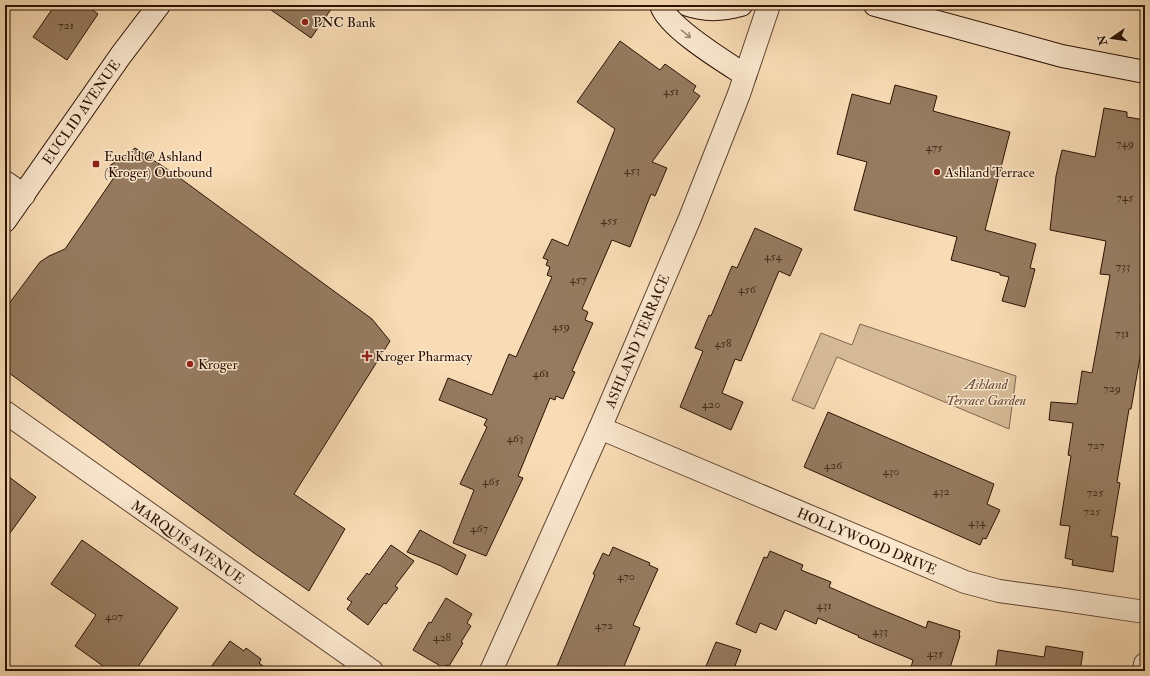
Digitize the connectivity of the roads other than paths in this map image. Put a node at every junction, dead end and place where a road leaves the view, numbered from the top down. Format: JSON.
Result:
{"nodes":[{"id":1,"x":159,"y":5,"type":"edge"},
{"id":2,"x":661,"y":5,"type":"edge"},
{"id":3,"x":688,"y":5,"type":"edge"},
{"id":4,"x":741,"y":5,"type":"edge"},
{"id":5,"x":769,"y":5,"type":"edge"},
{"id":6,"x":875,"y":5,"type":"edge"},
{"id":7,"x":1145,"y":72,"type":"edge"},
{"id":8,"x":745,"y":76,"type":"junction"},
{"id":9,"x":5,"y":182,"type":"edge"},
{"id":10,"x":24,"y":195,"type":"junction"},
{"id":11,"x":5,"y":221,"type":"edge"},
{"id":12,"x":5,"y":412,"type":"edge"},
{"id":13,"x":600,"y":428,"type":"junction"},
{"id":14,"x":1145,"y":612,"type":"edge"},
{"id":15,"x":1145,"y":664,"type":"edge"},
{"id":16,"x":372,"y":671,"type":"edge"},
{"id":17,"x":490,"y":671,"type":"edge"},
{"id":18,"x":1144,"y":671,"type":"edge"}],
"edges":[{"from":1,"to":10,"type":"street","name":"EUCLID AVENUE"},
{"from":2,"to":8,"type":"street","one_way":true},
{"from":3,"to":4,"type":"street"},
{"from":5,"to":8,"type":"street","name":"ASHLAND TERRACE"},
{"from":6,"to":7,"type":"street"},
{"from":8,"to":13,"type":"street","name":"ASHLAND TERRACE"},
{"from":9,"to":10,"type":"street"},
{"from":10,"to":11,"type":"street","name":"EUCLID AVENUE"},
{"from":12,"to":16,"type":"street","name":"MARQUIS AVENUE"},
{"from":13,"to":14,"type":"street","name":"HOLLYWOOD DRIVE"},
{"from":13,"to":17,"type":"street","name":"ASHLAND TERRACE"},
{"from":15,"to":18,"type":"street"}]}
